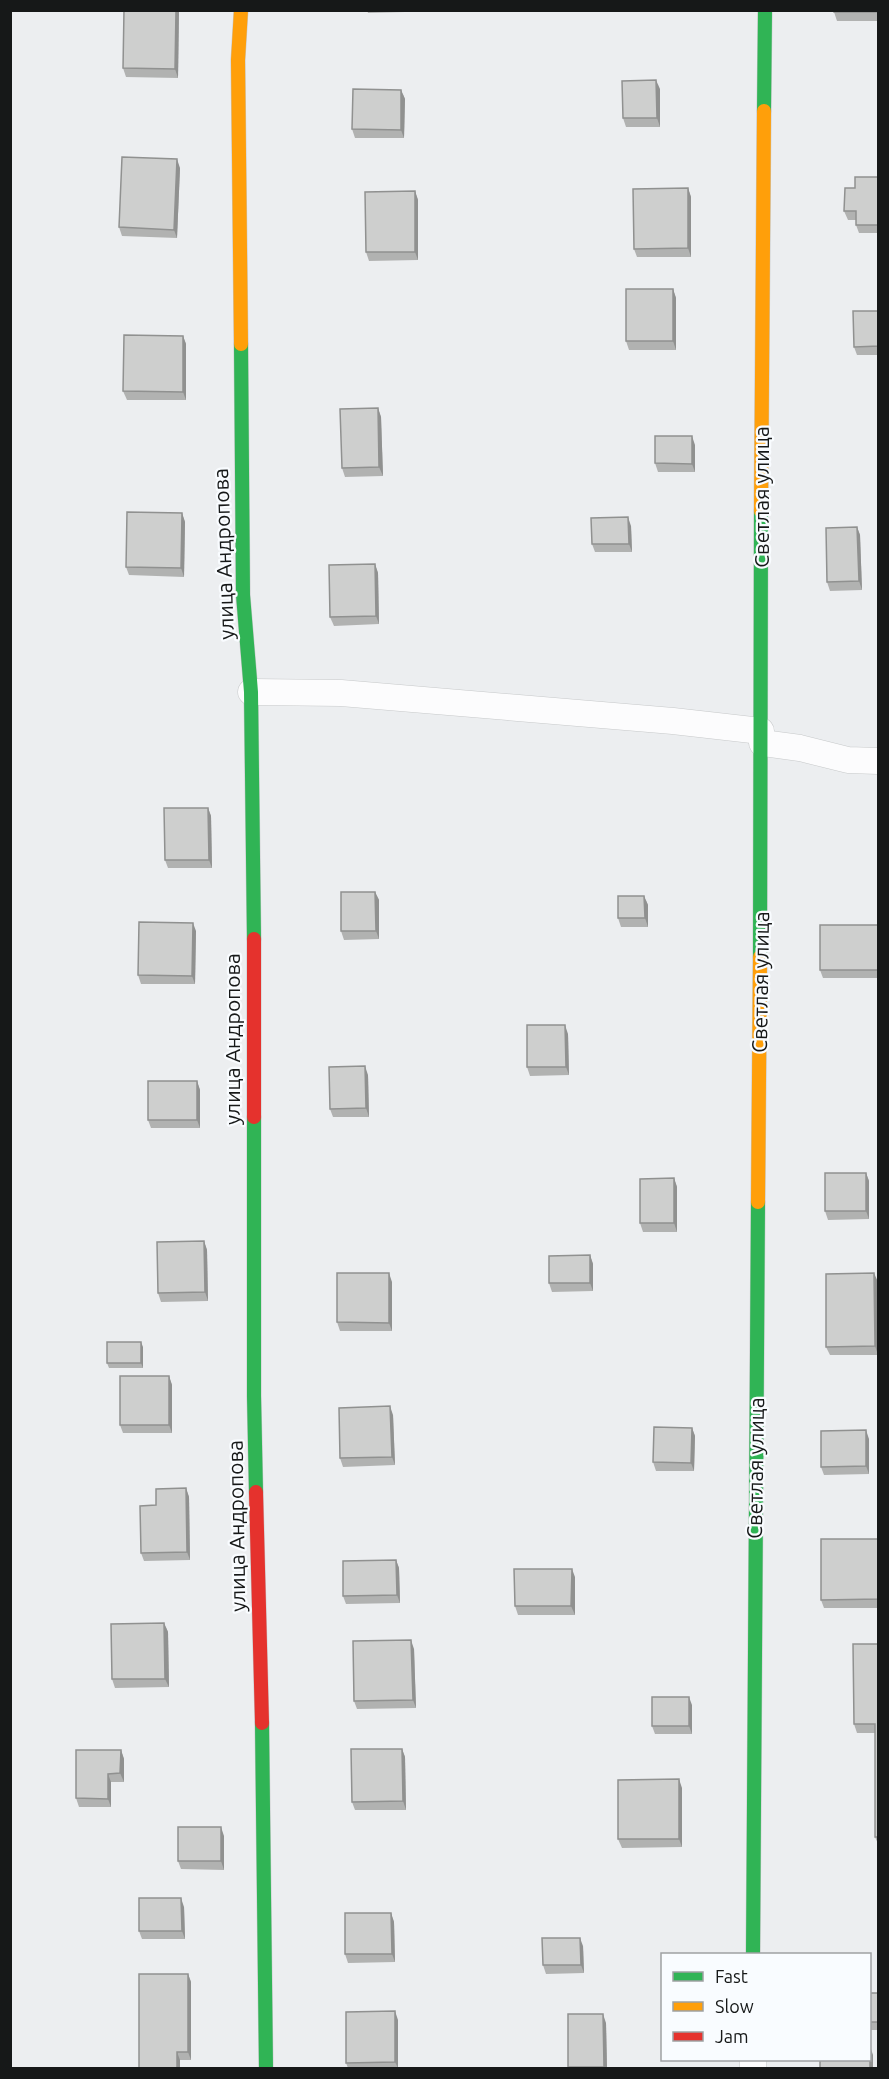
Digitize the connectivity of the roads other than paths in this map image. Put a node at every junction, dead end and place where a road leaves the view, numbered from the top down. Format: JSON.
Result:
{"nodes":[{"id":1,"x":241,"y":10,"type":"edge"},
{"id":2,"x":765,"y":10,"type":"edge"},
{"id":3,"x":251,"y":692,"type":"junction"},
{"id":4,"x":761,"y":737,"type":"junction"},
{"id":5,"x":879,"y":761,"type":"edge"},
{"id":6,"x":753,"y":1953,"type":"edge"},
{"id":7,"x":266,"y":2068,"type":"edge"}],
"edges":[{"from":1,"to":3,"type":"street","name":"улица Андропова"},
{"from":2,"to":4,"type":"street","name":"Светлая улица"},
{"from":3,"to":4,"type":"street"},
{"from":3,"to":7,"type":"street","name":"улица Андропова"},
{"from":4,"to":5,"type":"street"},
{"from":4,"to":6,"type":"street","name":"Светлая улица"}]}
